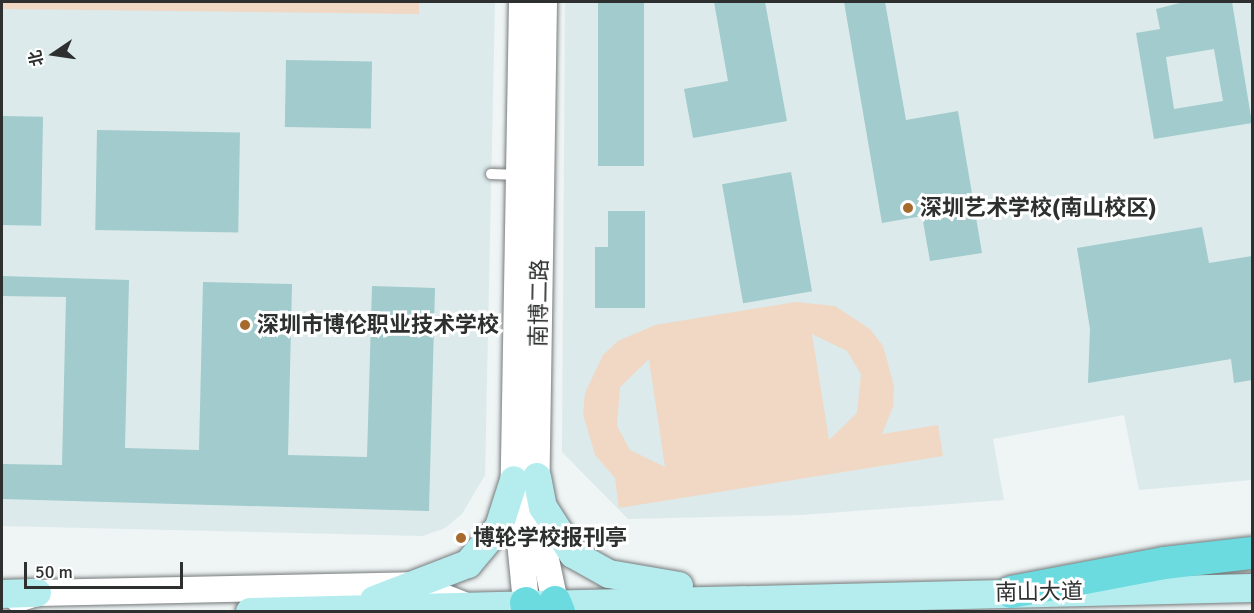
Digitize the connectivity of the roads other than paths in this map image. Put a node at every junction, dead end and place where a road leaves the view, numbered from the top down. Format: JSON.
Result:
{"nodes":[{"id":1,"x":522,"y":2,"type":"edge"},
{"id":2,"x":544,"y":2,"type":"edge"},
{"id":3,"x":491,"y":174,"type":"dead end"},
{"id":4,"x":530,"y":175,"type":"junction"},
{"id":5,"x":526,"y":479,"type":"junction"},
{"id":6,"x":1252,"y":554,"type":"edge"},
{"id":7,"x":413,"y":585,"type":"junction"},
{"id":8,"x":1252,"y":588,"type":"edge"},
{"id":9,"x":1011,"y":592,"type":"junction"},
{"id":10,"x":37,"y":593,"type":"junction"},
{"id":11,"x":2,"y":594,"type":"edge"},
{"id":12,"x":758,"y":598,"type":"junction"},
{"id":13,"x":2,"y":603,"type":"edge"},
{"id":14,"x":464,"y":605,"type":"junction"},
{"id":15,"x":542,"y":607,"type":"edge"},
{"id":16,"x":350,"y":608,"type":"junction"},
{"id":17,"x":250,"y":612,"type":"edge"}],
"edges":[{"from":1,"to":4,"type":"street","name":"南博二路"},
{"from":2,"to":4,"type":"street","name":"南博二路"},
{"from":3,"to":4,"type":"lane"},
{"from":4,"to":5,"type":"street","name":"南博二路"},
{"from":5,"to":7,"type":"main road"},
{"from":5,"to":12,"type":"main road"},
{"from":5,"to":15,"type":"street","name":"南博二路"},
{"from":6,"to":9,"type":"main road"},
{"from":7,"to":10,"type":"street"},
{"from":7,"to":14,"type":"street"},
{"from":7,"to":16,"type":"main road"},
{"from":8,"to":9,"type":"main road","name":"南山大道"},
{"from":9,"to":12,"type":"main road","name":"南山大道"},
{"from":10,"to":11,"type":"main road"},
{"from":10,"to":13,"type":"street"},
{"from":12,"to":15,"type":"main road","name":"南山大道"},
{"from":14,"to":15,"type":"main road","name":"南山大道"},
{"from":14,"to":16,"type":"main road","name":"南山大道"},
{"from":16,"to":17,"type":"main road","name":"南山大道"}]}
